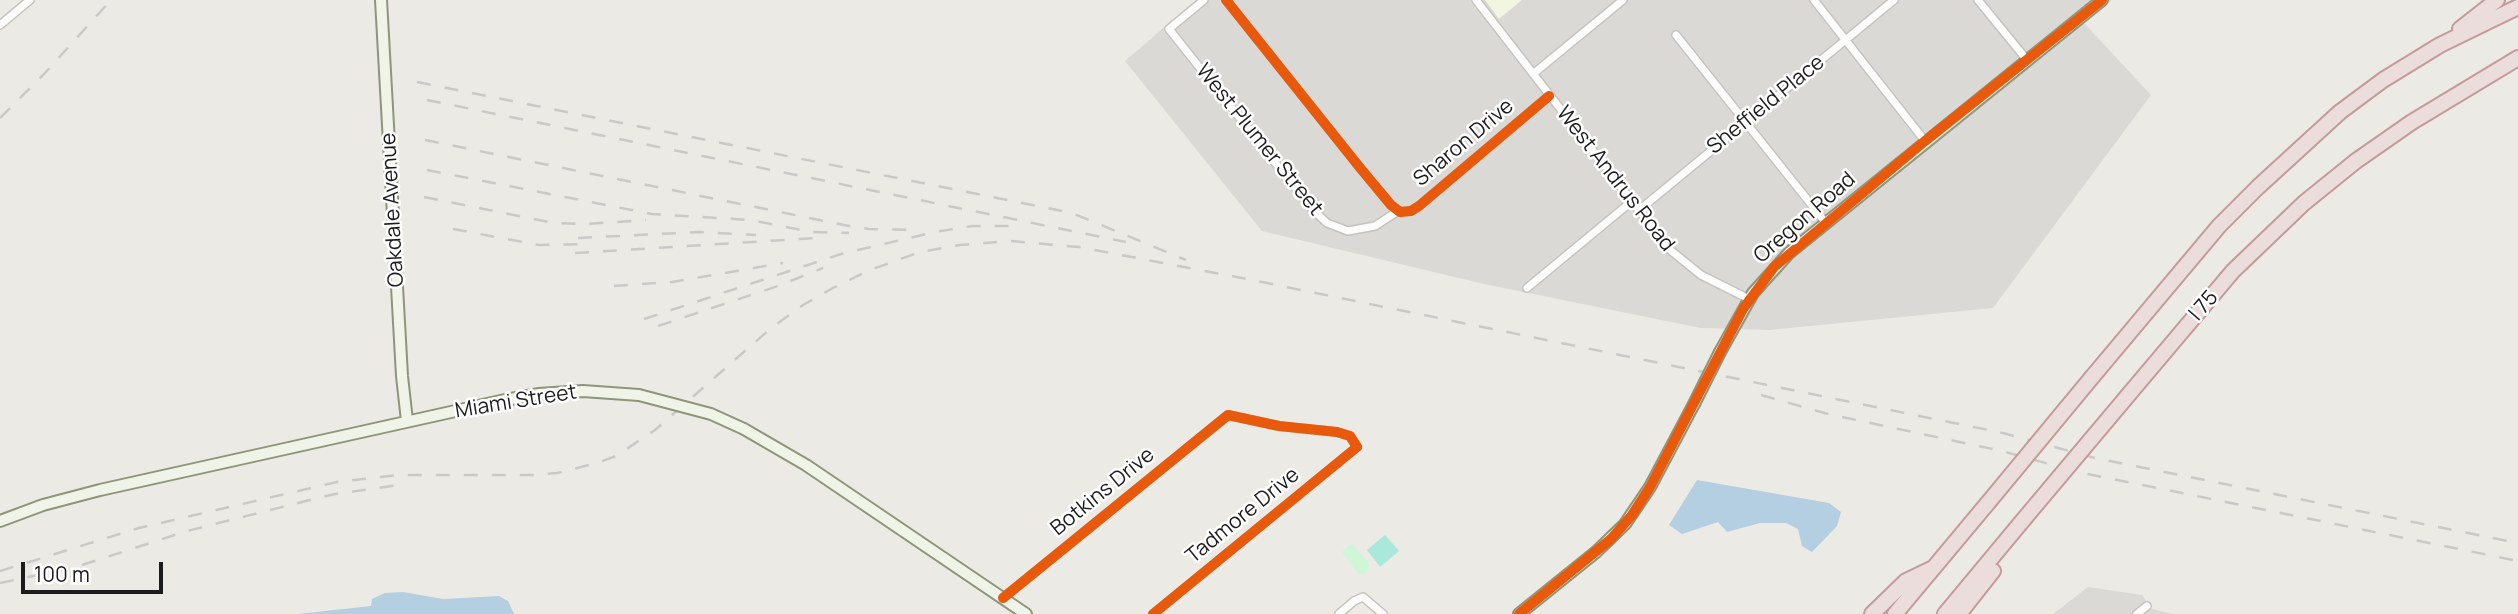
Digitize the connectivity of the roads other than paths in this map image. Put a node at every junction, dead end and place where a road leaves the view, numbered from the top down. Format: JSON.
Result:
{"nodes":[{"id":1,"x":30,"y":0,"type":"edge"},
{"id":2,"x":382,"y":0,"type":"edge"},
{"id":3,"x":1204,"y":0,"type":"edge"},
{"id":4,"x":1226,"y":0,"type":"edge"},
{"id":5,"x":1476,"y":0,"type":"edge"},
{"id":6,"x":1623,"y":0,"type":"edge"},
{"id":7,"x":1814,"y":0,"type":"edge"},
{"id":8,"x":1894,"y":0,"type":"edge"},
{"id":9,"x":1978,"y":0,"type":"edge"},
{"id":10,"x":2102,"y":0,"type":"edge"},
{"id":11,"x":2497,"y":0,"type":"edge"},
{"id":12,"x":2518,"y":7,"type":"edge"},
{"id":13,"x":0,"y":25,"type":"edge"},
{"id":14,"x":1676,"y":35,"type":"dead end"},
{"id":15,"x":1845,"y":41,"type":"junction"},
{"id":16,"x":2440,"y":45,"type":"junction"},
{"id":17,"x":2518,"y":58,"type":"edge"},
{"id":18,"x":2027,"y":60,"type":"junction"},
{"id":19,"x":1532,"y":74,"type":"junction"},
{"id":20,"x":1549,"y":96,"type":"junction"},
{"id":21,"x":1746,"y":122,"type":"junction"},
{"id":22,"x":1925,"y":141,"type":"junction"},
{"id":23,"x":1631,"y":202,"type":"junction"},
{"id":24,"x":1399,"y":211,"type":"junction"},
{"id":25,"x":1638,"y":211,"type":"junction"},
{"id":26,"x":1826,"y":222,"type":"junction"},
{"id":27,"x":1527,"y":288,"type":"dead end"},
{"id":28,"x":1749,"y":299,"type":"junction"},
{"id":29,"x":407,"y":421,"type":"junction"},
{"id":30,"x":1357,"y":447,"type":"joint"},
{"id":31,"x":2024,"y":519,"type":"junction"},
{"id":32,"x":0,"y":521,"type":"edge"},
{"id":33,"x":1935,"y":566,"type":"junction"},
{"id":34,"x":1003,"y":598,"type":"junction"},
{"id":35,"x":2147,"y":606,"type":"dead end"},
{"id":36,"x":1026,"y":614,"type":"edge"},
{"id":37,"x":1153,"y":614,"type":"edge"},
{"id":38,"x":1339,"y":614,"type":"edge"},
{"id":39,"x":1383,"y":614,"type":"edge"},
{"id":40,"x":1519,"y":614,"type":"edge"},
{"id":41,"x":1872,"y":614,"type":"edge"},
{"id":42,"x":1895,"y":614,"type":"edge"},
{"id":43,"x":1945,"y":614,"type":"edge"},
{"id":44,"x":1959,"y":614,"type":"edge"},
{"id":45,"x":2137,"y":614,"type":"edge"}],
"edges":[{"from":1,"to":13,"type":"street"},
{"from":2,"to":29,"type":"street","name":"Oakdale Avenue"},
{"from":3,"to":24,"type":"street","name":"West Plumer Street"},
{"from":4,"to":24,"type":"street"},
{"from":5,"to":19,"type":"street","name":"West Andrus Road"},
{"from":6,"to":19,"type":"street"},
{"from":7,"to":15,"type":"street"},
{"from":8,"to":15,"type":"street","name":"Sheffield Place"},
{"from":9,"to":18,"type":"street"},
{"from":10,"to":18,"type":"street","name":"Oregon Road"},
{"from":11,"to":16,"type":"highway"},
{"from":12,"to":16,"type":"highway","name":"I 75","number":"I 75"},
{"from":14,"to":21,"type":"street"},
{"from":15,"to":21,"type":"street","name":"Sheffield Place"},
{"from":15,"to":22,"type":"street"},
{"from":16,"to":33,"type":"highway","name":"I 75","number":"I 75","bridge":true},
{"from":17,"to":31,"type":"highway","name":"I 75","number":"I 75","bridge":true},
{"from":18,"to":22,"type":"street","name":"Oregon Road"},
{"from":19,"to":20,"type":"street","name":"West Andrus Road"},
{"from":20,"to":23,"type":"street","name":"West Andrus Road"},
{"from":20,"to":24,"type":"street","name":"Sharon Drive"},
{"from":21,"to":25,"type":"street","name":"Sheffield Place"},
{"from":21,"to":26,"type":"street"},
{"from":22,"to":26,"type":"street","name":"Oregon Road"},
{"from":23,"to":25,"type":"street","name":"West Andrus Road"},
{"from":23,"to":27,"type":"street"},
{"from":25,"to":28,"type":"street","name":"West Andrus Road"},
{"from":26,"to":28,"type":"street","name":"Oregon Road"},
{"from":28,"to":40,"type":"street","name":"Oregon Road","bridge":true},
{"from":29,"to":32,"type":"street","name":"Miami Street"},
{"from":29,"to":34,"type":"street","name":"Miami Street","bridge":true},
{"from":30,"to":34,"type":"street","name":"Botkins Drive"},
{"from":30,"to":37,"type":"street","name":"Tadmore Drive"},
{"from":31,"to":43,"type":"highway","name":"I 75","number":"I 75"},
{"from":31,"to":44,"type":"highway"},
{"from":33,"to":41,"type":"highway"},
{"from":33,"to":42,"type":"highway","number":"I 75"},
{"from":34,"to":36,"type":"street","name":"Miami Street"},
{"from":35,"to":45,"type":"street"},
{"from":38,"to":39,"type":"street"}]}
